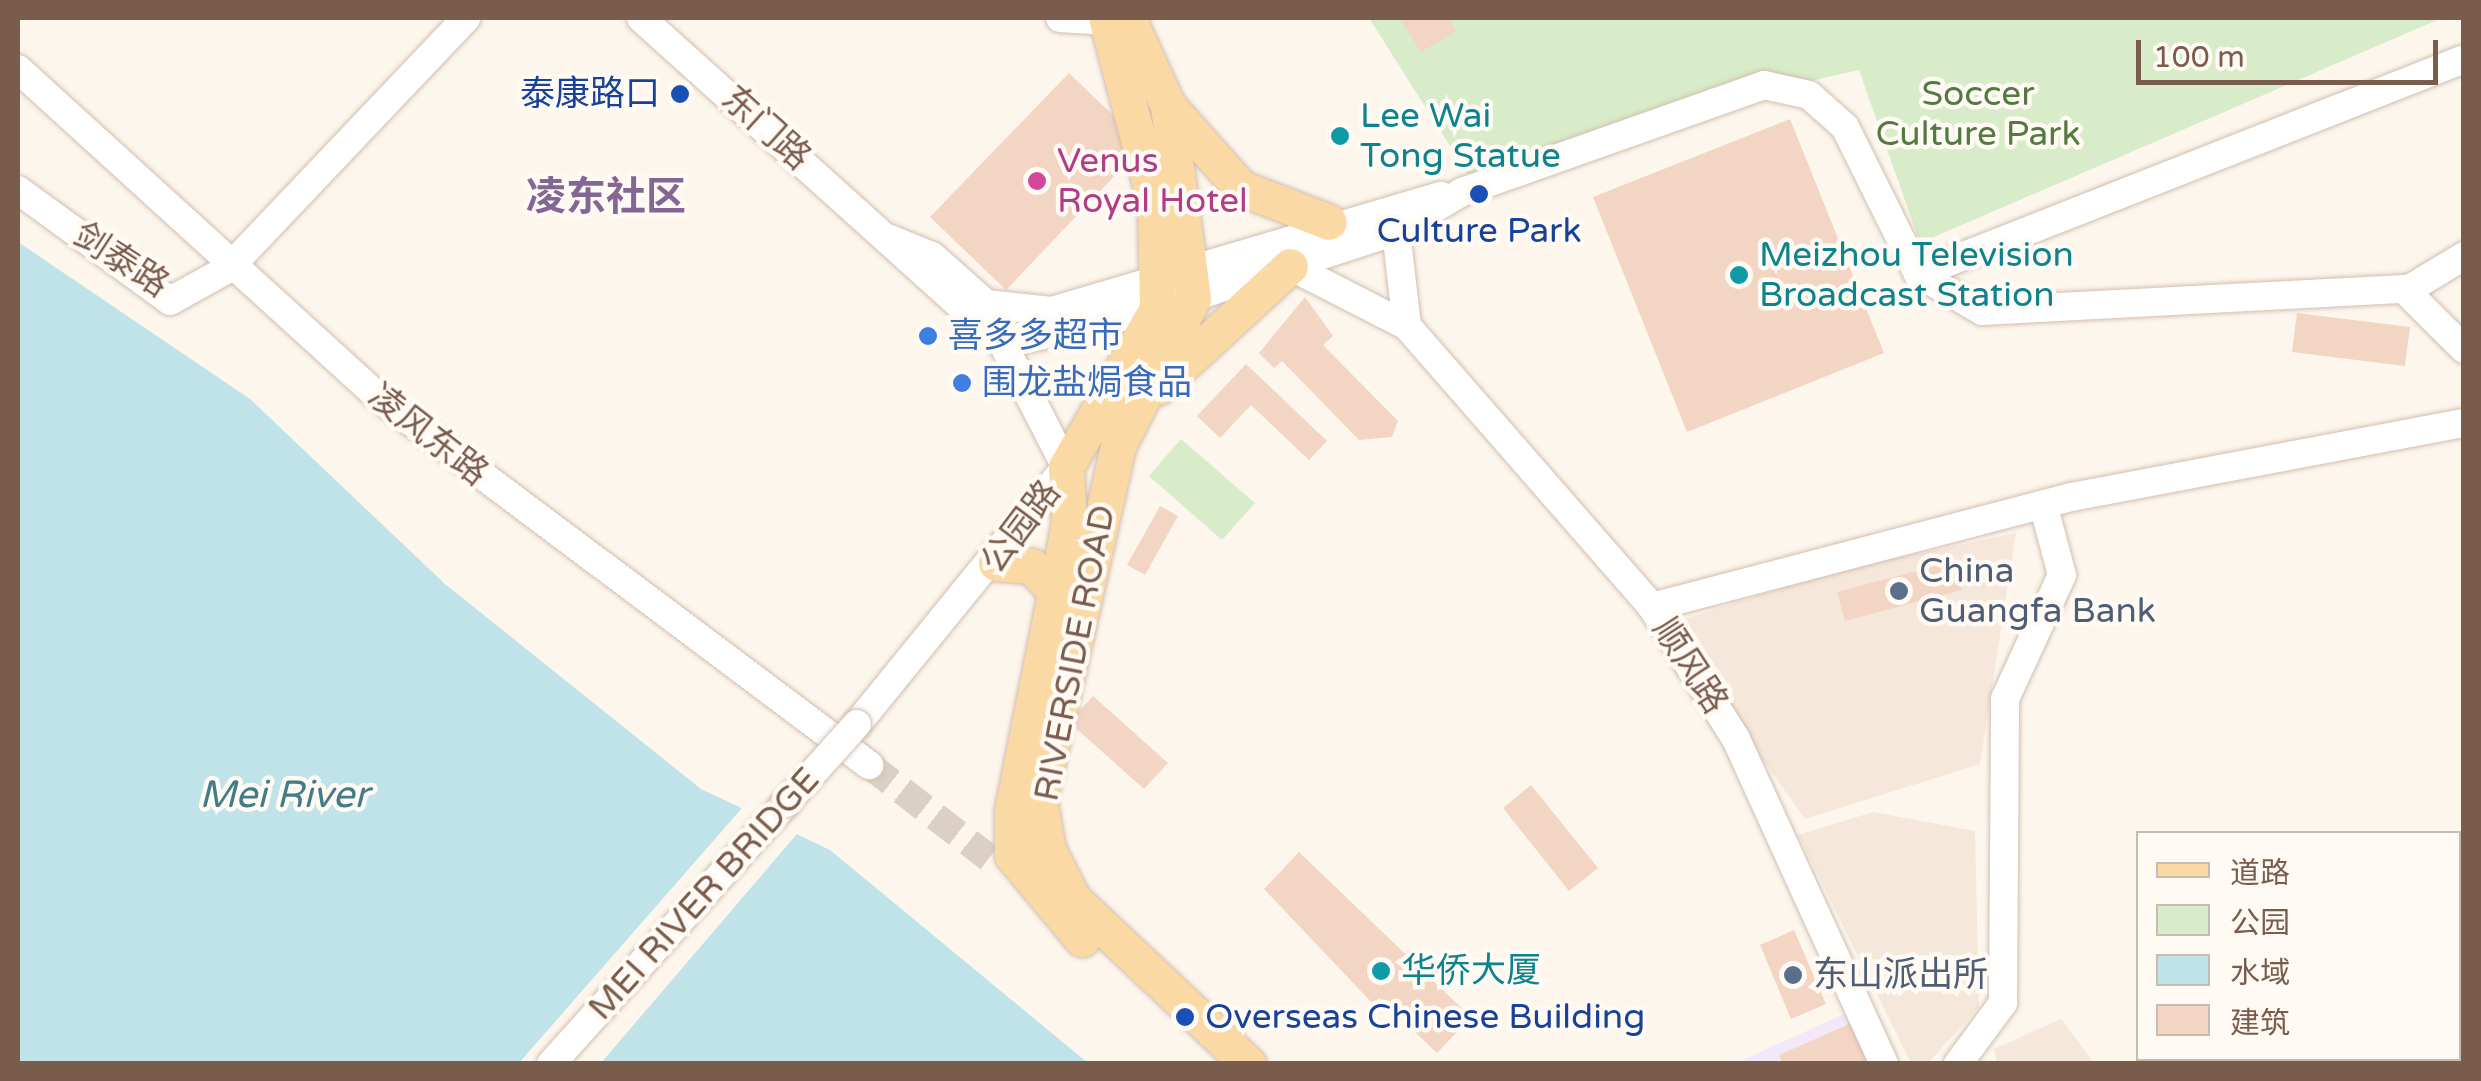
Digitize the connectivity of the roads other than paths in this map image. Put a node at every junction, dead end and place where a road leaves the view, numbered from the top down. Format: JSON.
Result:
{"nodes":[{"id":1,"x":466,"y":18,"type":"edge"},
{"id":2,"x":642,"y":18,"type":"edge"},
{"id":3,"x":1060,"y":18,"type":"edge"},
{"id":4,"x":1118,"y":20,"type":"edge"},
{"id":5,"x":2464,"y":59,"type":"edge"},
{"id":6,"x":18,"y":69,"type":"edge"},
{"id":7,"x":1168,"y":106,"type":"junction"},
{"id":8,"x":18,"y":190,"type":"edge"},
{"id":9,"x":1462,"y":192,"type":"junction"},
{"id":10,"x":1329,"y":222,"type":"junction"},
{"id":11,"x":1396,"y":231,"type":"junction"},
{"id":12,"x":890,"y":239,"type":"junction"},
{"id":13,"x":2464,"y":256,"type":"edge"},
{"id":14,"x":1290,"y":266,"type":"junction"},
{"id":15,"x":228,"y":269,"type":"junction"},
{"id":16,"x":1918,"y":274,"type":"junction"},
{"id":17,"x":1174,"y":288,"type":"junction"},
{"id":18,"x":2406,"y":291,"type":"junction"},
{"id":19,"x":1407,"y":326,"type":"junction"},
{"id":20,"x":1004,"y":344,"type":"junction"},
{"id":21,"x":2464,"y":348,"type":"edge"},
{"id":22,"x":1142,"y":401,"type":"junction"},
{"id":23,"x":2464,"y":423,"type":"edge"},
{"id":24,"x":1066,"y":467,"type":"junction"},
{"id":25,"x":2043,"y":504,"type":"junction"},
{"id":26,"x":996,"y":564,"type":"junction"},
{"id":27,"x":1056,"y":593,"type":"junction"},
{"id":28,"x":1652,"y":607,"type":"junction"},
{"id":29,"x":858,"y":724,"type":"joint"},
{"id":30,"x":869,"y":764,"type":"tunnel mouth"},
{"id":31,"x":1048,"y":850,"type":"junction"},
{"id":32,"x":1001,"y":856,"type":"junction"},
{"id":33,"x":2415,"y":1061,"type":"edge"},
{"id":34,"x":551,"y":1064,"type":"edge"},
{"id":35,"x":1212,"y":1064,"type":"edge"},
{"id":36,"x":1248,"y":1064,"type":"edge"},
{"id":37,"x":1884,"y":1064,"type":"edge"},
{"id":38,"x":1958,"y":1064,"type":"edge"},
{"id":39,"x":2375,"y":1064,"type":"edge"}],
"edges":[{"from":1,"to":15,"type":"street"},
{"from":2,"to":12,"type":"street","name":"东门路"},
{"from":3,"to":4,"type":"street"},
{"from":4,"to":7,"type":"main road"},
{"from":4,"to":17,"type":"main road"},
{"from":5,"to":16,"type":"street"},
{"from":6,"to":15,"type":"street","name":"凌风东路"},
{"from":7,"to":10,"type":"main road"},
{"from":7,"to":17,"type":"main road"},
{"from":8,"to":15,"type":"street","name":"剑泰路"},
{"from":9,"to":10,"type":"street"},
{"from":9,"to":11,"type":"street"},
{"from":9,"to":16,"type":"street"},
{"from":10,"to":17,"type":"street"},
{"from":11,"to":14,"type":"street"},
{"from":11,"to":19,"type":"street"},
{"from":12,"to":17,"type":"street","name":"东门路"},
{"from":12,"to":20,"type":"street","name":"东门路"},
{"from":13,"to":18,"type":"street"},
{"from":14,"to":17,"type":"street"},
{"from":14,"to":19,"type":"street","name":"顺风路"},
{"from":14,"to":22,"type":"main road"},
{"from":15,"to":30,"type":"street","name":"凌风东路"},
{"from":16,"to":18,"type":"street"},
{"from":17,"to":20,"type":"street"},
{"from":17,"to":22,"type":"main road","name":"RIVERSIDE ROAD"},
{"from":17,"to":24,"type":"main road","name":"公园路"},
{"from":18,"to":21,"type":"street"},
{"from":19,"to":28,"type":"street","name":"顺风路"},
{"from":20,"to":24,"type":"street"},
{"from":22,"to":31,"type":"main road","name":"RIVERSIDE ROAD"},
{"from":23,"to":25,"type":"street"},
{"from":24,"to":26,"type":"street","name":"公园路"},
{"from":24,"to":27,"type":"main road","name":"RIVERSIDE ROAD"},
{"from":25,"to":28,"type":"street"},
{"from":25,"to":38,"type":"street"},
{"from":26,"to":27,"type":"main road"},
{"from":26,"to":29,"type":"street","name":"公园路"},
{"from":27,"to":32,"type":"main road","name":"RIVERSIDE ROAD"},
{"from":28,"to":37,"type":"street","name":"顺风路"},
{"from":29,"to":34,"type":"street","name":"MEI RIVER BRIDGE","bridge":true},
{"from":31,"to":32,"type":"street"},
{"from":31,"to":36,"type":"main road","name":"RIVERSIDE ROAD"},
{"from":32,"to":35,"type":"main road"},
{"from":33,"to":39,"type":"street"}]}
